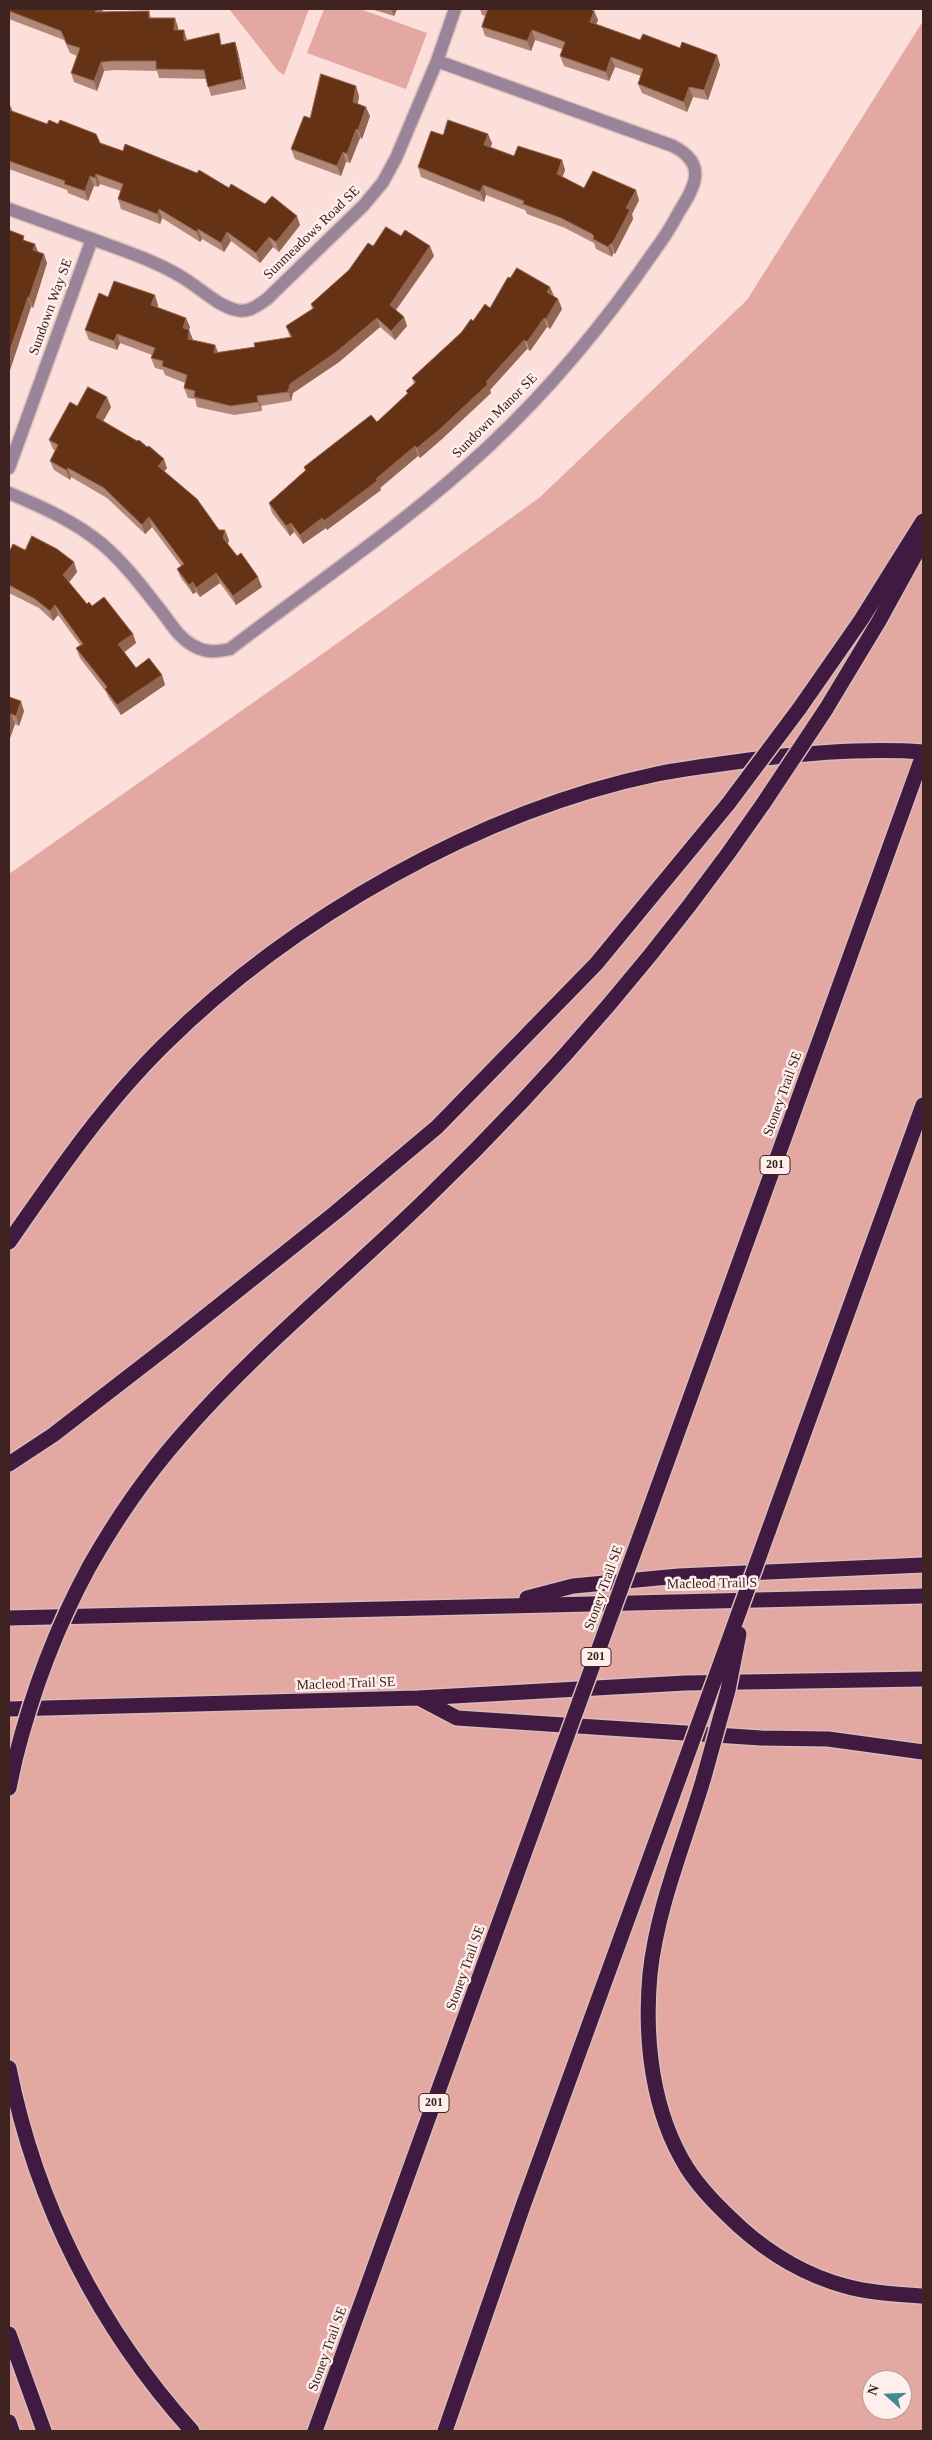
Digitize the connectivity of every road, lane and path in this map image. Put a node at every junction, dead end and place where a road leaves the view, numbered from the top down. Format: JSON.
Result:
{"nodes":[{"id":1,"x":455,"y":9,"type":"edge"},
{"id":2,"x":437,"y":61,"type":"junction"},
{"id":3,"x":9,"y":209,"type":"edge"},
{"id":4,"x":92,"y":239,"type":"junction"},
{"id":5,"x":9,"y":468,"type":"edge"},
{"id":6,"x":9,"y":493,"type":"edge"},
{"id":7,"x":923,"y":521,"type":"edge"},
{"id":8,"x":923,"y":540,"type":"edge"},
{"id":9,"x":923,"y":754,"type":"edge"},
{"id":10,"x":923,"y":1105,"type":"edge"},
{"id":11,"x":9,"y":1242,"type":"edge"},
{"id":12,"x":9,"y":1464,"type":"edge"},
{"id":13,"x":923,"y":1565,"type":"edge"},
{"id":14,"x":750,"y":1582,"type":"junction"},
{"id":15,"x":923,"y":1596,"type":"edge"},
{"id":16,"x":501,"y":1605,"type":"junction"},
{"id":17,"x":9,"y":1618,"type":"edge"},
{"id":18,"x":923,"y":1679,"type":"edge"},
{"id":19,"x":418,"y":1698,"type":"junction"},
{"id":20,"x":9,"y":1709,"type":"edge"},
{"id":21,"x":923,"y":1752,"type":"edge"},
{"id":22,"x":9,"y":1788,"type":"edge"},
{"id":23,"x":9,"y":2068,"type":"edge"},
{"id":24,"x":923,"y":2296,"type":"edge"},
{"id":25,"x":9,"y":2334,"type":"edge"},
{"id":26,"x":9,"y":2422,"type":"edge"},
{"id":27,"x":12,"y":2431,"type":"edge"},
{"id":28,"x":44,"y":2431,"type":"edge"},
{"id":29,"x":192,"y":2431,"type":"edge"},
{"id":30,"x":315,"y":2431,"type":"edge"},
{"id":31,"x":446,"y":2431,"type":"edge"}],
"edges":[{"from":1,"to":2,"type":"street","name":"Sunmeadows Road SE"},
{"from":2,"to":4,"type":"street","name":"Sunmeadows Road SE"},
{"from":2,"to":6,"type":"street","name":"Sundown Manor SE"},
{"from":3,"to":4,"type":"street"},
{"from":4,"to":5,"type":"street","name":"Sundown Way SE"},
{"from":7,"to":12,"type":"highway","bridge":true},
{"from":8,"to":22,"type":"highway","bridge":true},
{"from":9,"to":11,"type":"highway"},
{"from":9,"to":30,"type":"highway","name":"Stoney Trail SE","number":"201","bridge":true},
{"from":10,"to":14,"type":"highway","bridge":true},
{"from":13,"to":16,"type":"highway"},
{"from":14,"to":24,"type":"highway","bridge":true},
{"from":14,"to":31,"type":"highway","bridge":true},
{"from":15,"to":16,"type":"highway","name":"Macleod Trail S"},
{"from":16,"to":17,"type":"highway"},
{"from":18,"to":19,"type":"highway","name":"Macleod Trail SE"},
{"from":19,"to":20,"type":"highway","name":"Macleod Trail SE"},
{"from":19,"to":21,"type":"highway"},
{"from":23,"to":29,"type":"highway"},
{"from":25,"to":28,"type":"highway"},
{"from":26,"to":27,"type":"highway"}]}
